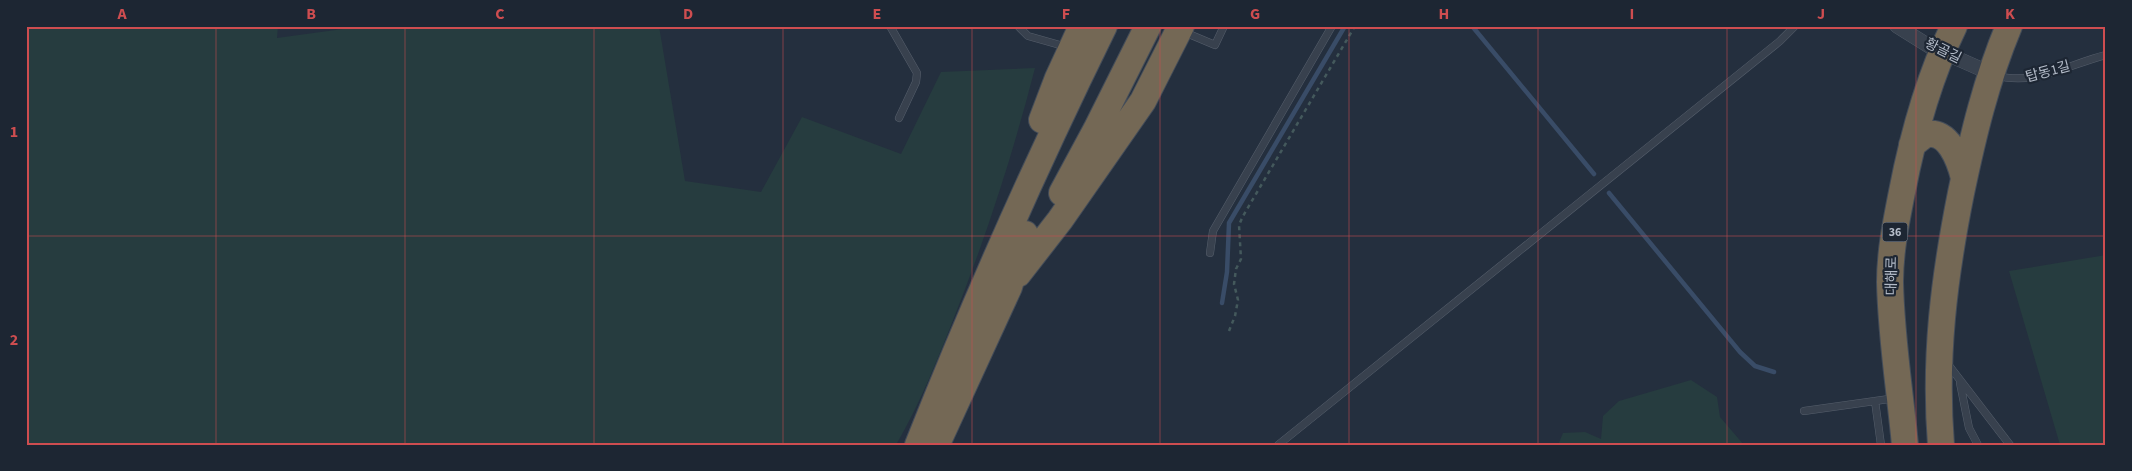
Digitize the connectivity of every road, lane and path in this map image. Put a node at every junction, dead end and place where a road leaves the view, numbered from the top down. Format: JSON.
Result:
{"nodes":[{"id":1,"x":890,"y":26,"type":"edge"},
{"id":2,"x":1018,"y":26,"type":"edge"},
{"id":3,"x":1104,"y":26,"type":"edge"},
{"id":4,"x":1120,"y":26,"type":"edge"},
{"id":5,"x":1148,"y":26,"type":"edge"},
{"id":6,"x":1224,"y":26,"type":"edge"},
{"id":7,"x":1332,"y":26,"type":"edge"},
{"id":8,"x":1355,"y":26,"type":"edge"},
{"id":9,"x":1795,"y":26,"type":"edge"},
{"id":10,"x":1897,"y":26,"type":"edge"},
{"id":11,"x":1954,"y":26,"type":"edge"},
{"id":12,"x":2009,"y":26,"type":"edge"},
{"id":13,"x":1180,"y":28,"type":"edge"},
{"id":14,"x":1077,"y":37,"type":"edge"},
{"id":15,"x":1943,"y":52,"type":"junction"},
{"id":16,"x":2106,"y":55,"type":"edge"},
{"id":17,"x":1990,"y":74,"type":"junction"},
{"id":18,"x":899,"y":118,"type":"dead end"},
{"id":19,"x":1912,"y":145,"type":"junction"},
{"id":20,"x":1964,"y":178,"type":"junction"},
{"id":21,"x":1001,"y":251,"type":"junction"},
{"id":22,"x":1210,"y":253,"type":"dead end"},
{"id":23,"x":1008,"y":287,"type":"junction"},
{"id":24,"x":1229,"y":331,"type":"dead end"},
{"id":25,"x":1938,"y":350,"type":"junction"},
{"id":26,"x":1960,"y":380,"type":"junction"},
{"id":27,"x":1901,"y":397,"type":"junction"},
{"id":28,"x":1875,"y":401,"type":"junction"},
{"id":29,"x":945,"y":402,"type":"junction"},
{"id":30,"x":1804,"y":411,"type":"dead end"},
{"id":31,"x":908,"y":445,"type":"edge"},
{"id":32,"x":918,"y":445,"type":"edge"},
{"id":33,"x":937,"y":445,"type":"edge"},
{"id":34,"x":945,"y":445,"type":"edge"},
{"id":35,"x":1278,"y":445,"type":"edge"},
{"id":36,"x":1881,"y":445,"type":"edge"},
{"id":37,"x":1906,"y":445,"type":"edge"},
{"id":38,"x":1941,"y":445,"type":"edge"},
{"id":39,"x":1978,"y":445,"type":"edge"},
{"id":40,"x":2010,"y":445,"type":"edge"}],
"edges":[{"from":1,"to":18,"type":"lane"},
{"from":2,"to":14,"type":"lane"},
{"from":3,"to":21,"type":"highway"},
{"from":4,"to":23,"type":"highway"},
{"from":5,"to":23,"type":"highway"},
{"from":6,"to":13,"type":"lane"},
{"from":7,"to":22,"type":"lane"},
{"from":8,"to":24,"type":"path"},
{"from":9,"to":35,"type":"lane"},
{"from":10,"to":15,"type":"street","name":"황골길"},
{"from":11,"to":15,"type":"highway","name":"대해로","number":"36"},
{"from":12,"to":17,"type":"highway"},
{"from":13,"to":23,"type":"highway"},
{"from":14,"to":21,"type":"highway"},
{"from":15,"to":17,"type":"street","name":"황골길"},
{"from":15,"to":19,"type":"highway","name":"대해로","number":"36"},
{"from":16,"to":17,"type":"lane","name":"탑동1길"},
{"from":17,"to":20,"type":"highway"},
{"from":19,"to":20,"type":"highway"},
{"from":19,"to":27,"type":"highway","name":"대해로","number":"36"},
{"from":20,"to":25,"type":"highway"},
{"from":21,"to":29,"type":"highway"},
{"from":23,"to":29,"type":"highway"},
{"from":25,"to":26,"type":"lane"},
{"from":25,"to":38,"type":"highway"},
{"from":26,"to":39,"type":"lane"},
{"from":26,"to":40,"type":"lane"},
{"from":27,"to":28,"type":"lane"},
{"from":27,"to":37,"type":"highway","name":"대해로","number":"36"},
{"from":28,"to":30,"type":"lane"},
{"from":28,"to":36,"type":"lane"},
{"from":29,"to":31,"type":"highway"},
{"from":29,"to":32,"type":"highway"},
{"from":29,"to":33,"type":"highway"},
{"from":29,"to":34,"type":"highway"}]}
